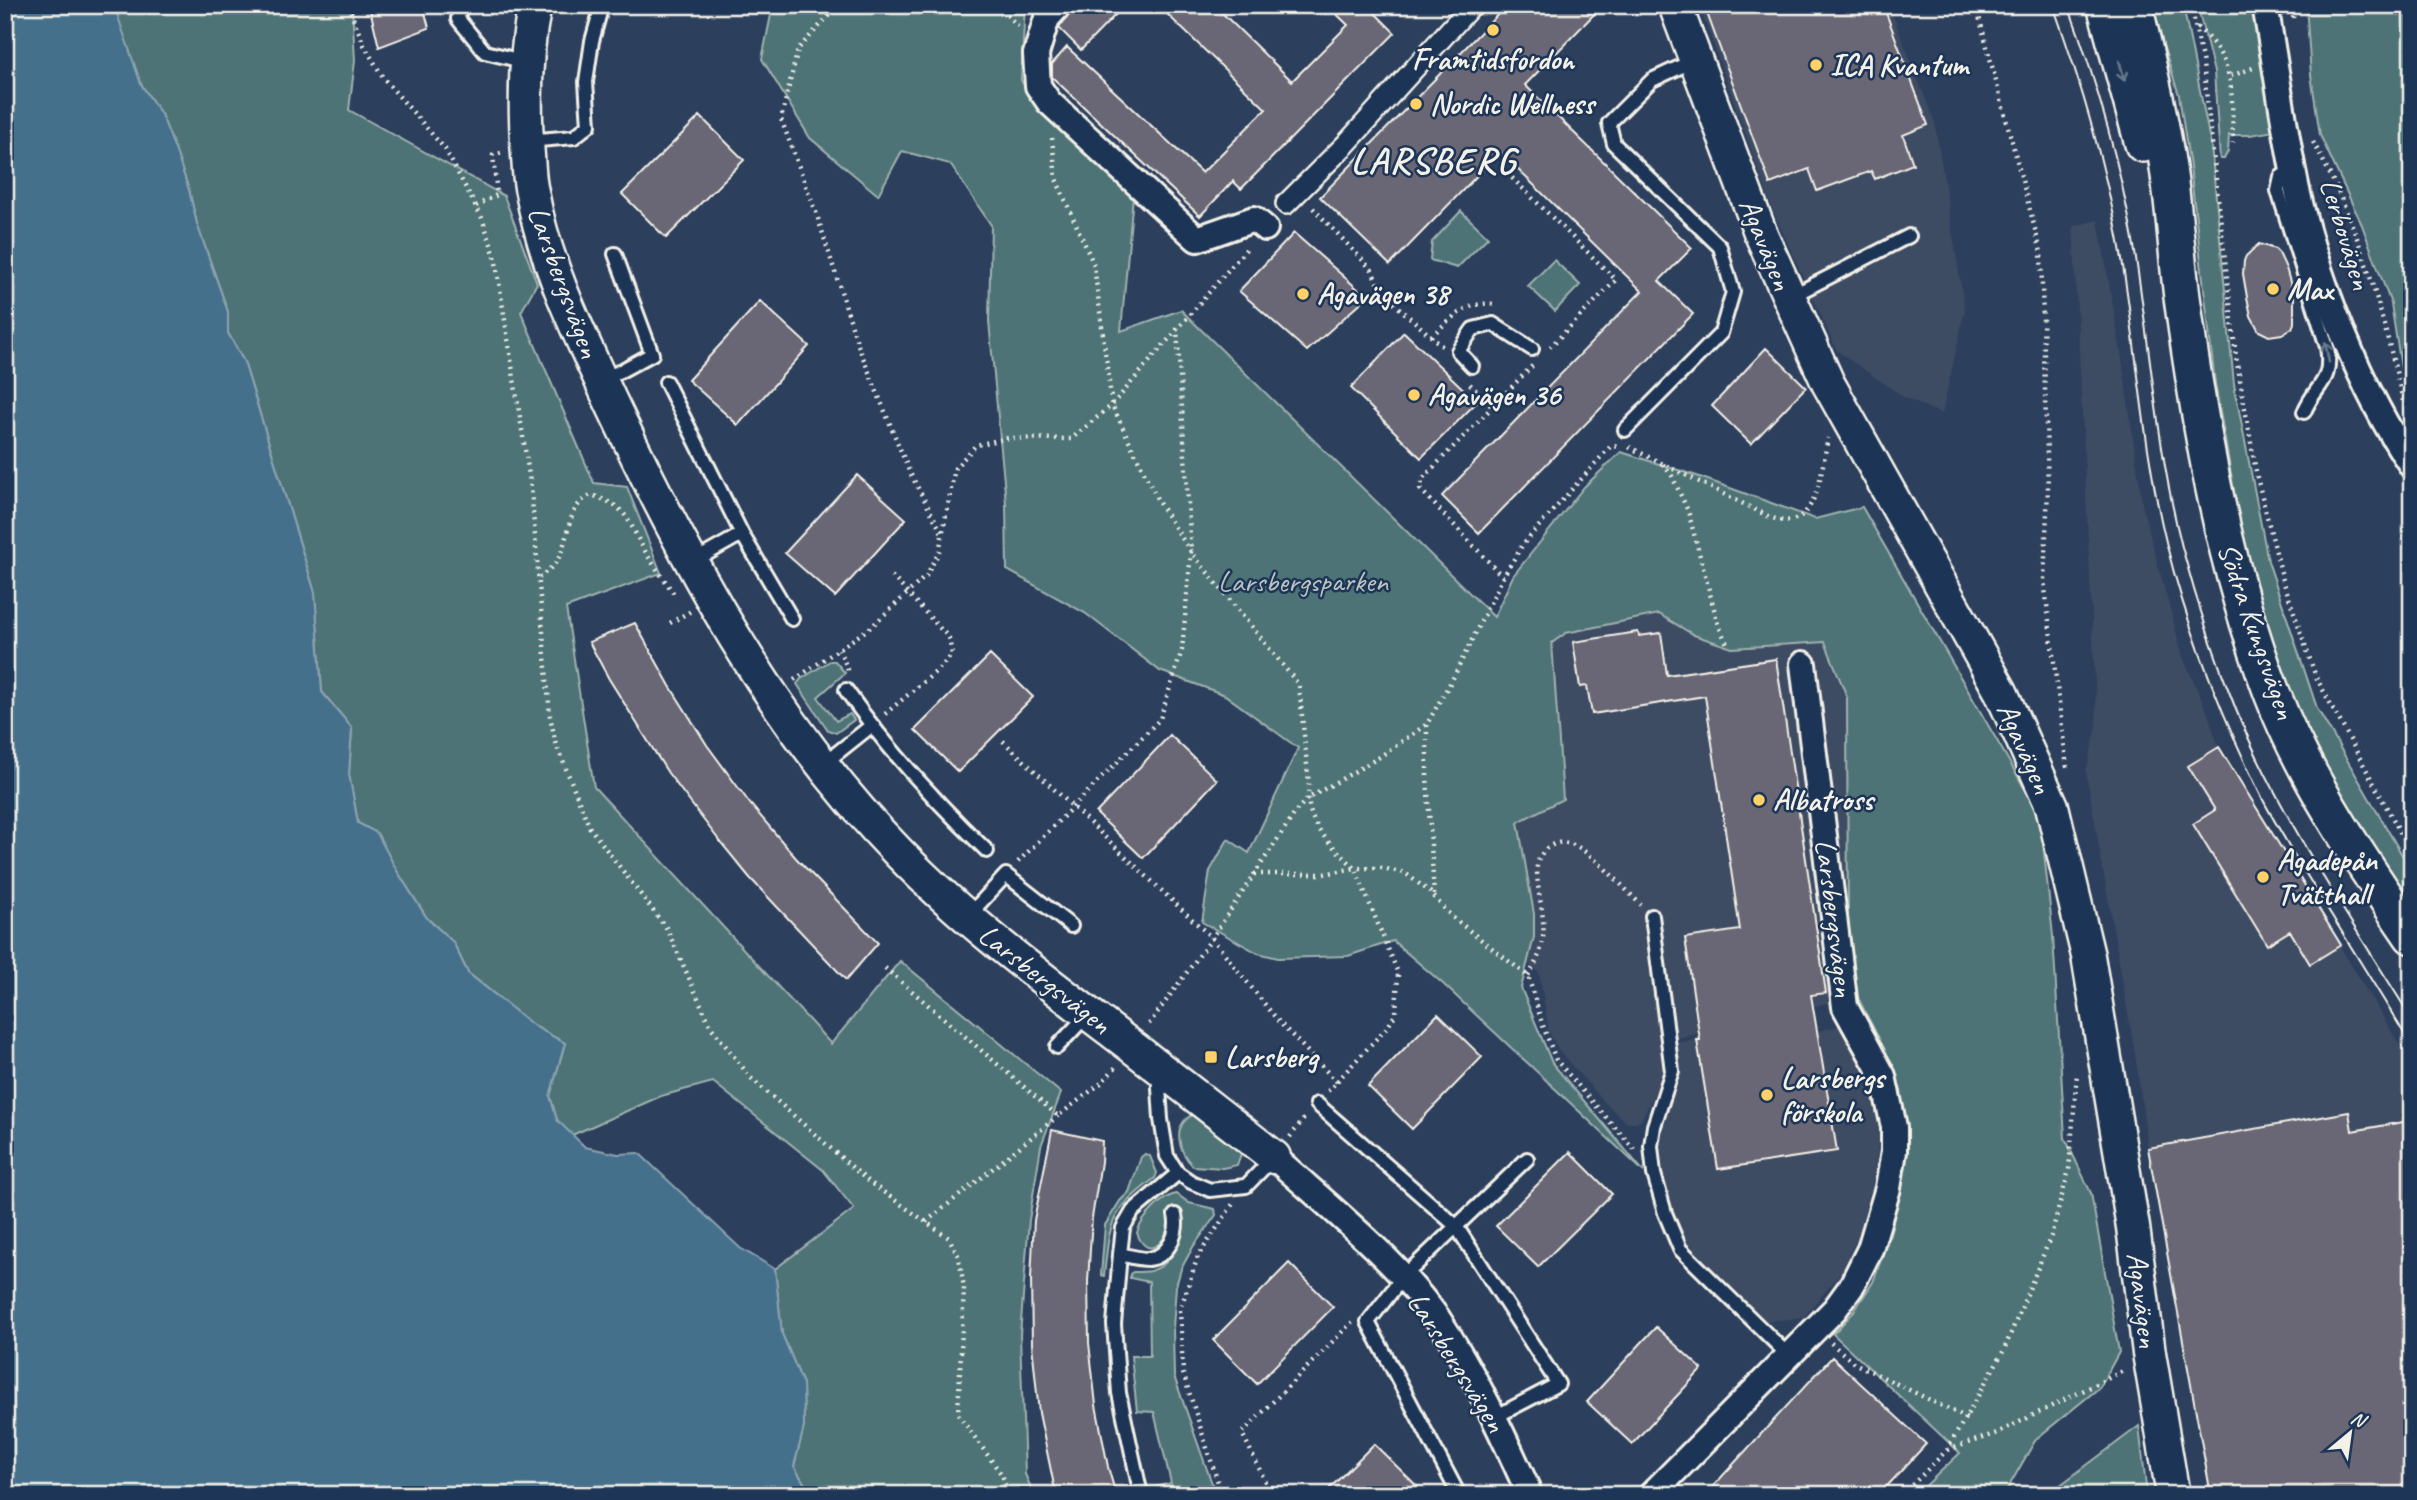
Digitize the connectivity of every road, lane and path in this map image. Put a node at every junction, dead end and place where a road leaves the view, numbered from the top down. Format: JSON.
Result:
{"nodes":[{"id":1,"x":348,"y":5,"type":"edge"},
{"id":2,"x":449,"y":5,"type":"edge"},
{"id":3,"x":460,"y":5,"type":"edge"},
{"id":4,"x":535,"y":5,"type":"edge"},
{"id":5,"x":602,"y":5,"type":"edge"},
{"id":6,"x":839,"y":5,"type":"edge"},
{"id":7,"x":1059,"y":5,"type":"edge"},
{"id":8,"x":1472,"y":5,"type":"edge"},
{"id":9,"x":1675,"y":5,"type":"edge"},
{"id":10,"x":1976,"y":5,"type":"edge"},
{"id":11,"x":2105,"y":5,"type":"edge"},
{"id":12,"x":2134,"y":5,"type":"edge"},
{"id":13,"x":2191,"y":5,"type":"edge"},
{"id":14,"x":2265,"y":5,"type":"edge"},
{"id":15,"x":2295,"y":5,"type":"edge"},
{"id":16,"x":457,"y":19,"type":"junction"},
{"id":17,"x":2196,"y":26,"type":"junction"},
{"id":18,"x":2292,"y":29,"type":"dead end"},
{"id":19,"x":1695,"y":60,"type":"junction"},
{"id":20,"x":526,"y":62,"type":"junction"},
{"id":21,"x":1049,"y":102,"type":"junction"},
{"id":22,"x":2308,"y":133,"type":"dead end"},
{"id":23,"x":527,"y":141,"type":"junction"},
{"id":24,"x":2233,"y":143,"type":"dead end"},
{"id":25,"x":495,"y":153,"type":"dead end"},
{"id":26,"x":2294,"y":169,"type":"junction"},
{"id":27,"x":1507,"y":173,"type":"dead end"},
{"id":28,"x":1292,"y":198,"type":"joint"},
{"id":29,"x":476,"y":205,"type":"junction"},
{"id":30,"x":1265,"y":228,"type":"joint"},
{"id":31,"x":1909,"y":236,"type":"dead end"},
{"id":32,"x":615,"y":254,"type":"dead end"},
{"id":33,"x":2182,"y":297,"type":"junction"},
{"id":34,"x":1788,"y":298,"type":"junction"},
{"id":35,"x":1177,"y":327,"type":"junction"},
{"id":36,"x":1532,"y":349,"type":"dead end"},
{"id":37,"x":1447,"y":354,"type":"dead end"},
{"id":38,"x":1472,"y":366,"type":"dead end"},
{"id":39,"x":601,"y":381,"type":"junction"},
{"id":40,"x":1467,"y":381,"type":"dead end"},
{"id":41,"x":666,"y":382,"type":"dead end"},
{"id":42,"x":1112,"y":405,"type":"junction"},
{"id":43,"x":2404,"y":405,"type":"dead end"},
{"id":44,"x":1492,"y":407,"type":"junction"},
{"id":45,"x":2304,"y":412,"type":"dead end"},
{"id":46,"x":1625,"y":430,"type":"dead end"},
{"id":47,"x":1830,"y":430,"type":"dead end"},
{"id":48,"x":1663,"y":463,"type":"junction"},
{"id":49,"x":2412,"y":466,"type":"edge"},
{"id":50,"x":943,"y":533,"type":"junction"},
{"id":51,"x":742,"y":534,"type":"junction"},
{"id":52,"x":1191,"y":552,"type":"junction"},
{"id":53,"x":692,"y":562,"type":"junction"},
{"id":54,"x":889,"y":573,"type":"dead end"},
{"id":55,"x":1503,"y":577,"type":"junction"},
{"id":56,"x":538,"y":578,"type":"junction"},
{"id":57,"x":908,"y":593,"type":"junction"},
{"id":58,"x":684,"y":607,"type":"dead end"},
{"id":59,"x":792,"y":619,"type":"dead end"},
{"id":60,"x":1728,"y":646,"type":"dead end"},
{"id":61,"x":839,"y":649,"type":"junction"},
{"id":62,"x":1804,"y":664,"type":"dead end"},
{"id":63,"x":846,"y":690,"type":"joint"},
{"id":64,"x":771,"y":694,"type":"junction"},
{"id":65,"x":1427,"y":724,"type":"junction"},
{"id":66,"x":871,"y":726,"type":"junction"},
{"id":67,"x":1003,"y":741,"type":"dead end"},
{"id":68,"x":822,"y":765,"type":"junction"},
{"id":69,"x":2067,"y":771,"type":"dead end"},
{"id":70,"x":1307,"y":799,"type":"junction"},
{"id":71,"x":1072,"y":808,"type":"junction"},
{"id":72,"x":987,"y":851,"type":"dead end"},
{"id":73,"x":2412,"y":854,"type":"edge"},
{"id":74,"x":1355,"y":868,"type":"junction"},
{"id":75,"x":1006,"y":874,"type":"junction"},
{"id":76,"x":1253,"y":874,"type":"junction"},
{"id":77,"x":1434,"y":896,"type":"junction"},
{"id":78,"x":1652,"y":916,"type":"joint"},
{"id":79,"x":966,"y":918,"type":"junction"},
{"id":80,"x":1071,"y":926,"type":"dead end"},
{"id":81,"x":2412,"y":936,"type":"edge"},
{"id":82,"x":1212,"y":938,"type":"junction"},
{"id":83,"x":885,"y":968,"type":"dead end"},
{"id":84,"x":1528,"y":976,"type":"junction"},
{"id":85,"x":1089,"y":1014,"type":"junction"},
{"id":86,"x":1149,"y":1024,"type":"dead end"},
{"id":87,"x":1057,"y":1047,"type":"dead end"},
{"id":88,"x":1116,"y":1066,"type":"dead end"},
{"id":89,"x":1157,"y":1066,"type":"junction"},
{"id":90,"x":1337,"y":1082,"type":"junction"},
{"id":91,"x":2077,"y":1082,"type":"dead end"},
{"id":92,"x":1317,"y":1104,"type":"junction"},
{"id":93,"x":1058,"y":1116,"type":"junction"},
{"id":94,"x":1274,"y":1157,"type":"junction"},
{"id":95,"x":1527,"y":1159,"type":"dead end"},
{"id":96,"x":1178,"y":1173,"type":"junction"},
{"id":97,"x":1654,"y":1174,"type":"junction"},
{"id":98,"x":1246,"y":1186,"type":"junction"},
{"id":99,"x":1175,"y":1215,"type":"dead end"},
{"id":100,"x":926,"y":1222,"type":"junction"},
{"id":101,"x":1456,"y":1226,"type":"junction"},
{"id":102,"x":1120,"y":1254,"type":"junction"},
{"id":103,"x":1403,"y":1277,"type":"junction"},
{"id":104,"x":1373,"y":1316,"type":"junction"},
{"id":105,"x":2149,"y":1353,"type":"junction"},
{"id":106,"x":1789,"y":1356,"type":"junction"},
{"id":107,"x":1854,"y":1363,"type":"dead end"},
{"id":108,"x":1495,"y":1417,"type":"junction"},
{"id":109,"x":1967,"y":1418,"type":"junction"},
{"id":110,"x":1947,"y":1450,"type":"junction"},
{"id":111,"x":1009,"y":1495,"type":"edge"},
{"id":112,"x":1141,"y":1495,"type":"edge"},
{"id":113,"x":1223,"y":1495,"type":"edge"},
{"id":114,"x":1272,"y":1495,"type":"edge"},
{"id":115,"x":1459,"y":1495,"type":"edge"},
{"id":116,"x":1530,"y":1495,"type":"edge"},
{"id":117,"x":1651,"y":1495,"type":"edge"},
{"id":118,"x":1902,"y":1495,"type":"edge"},
{"id":119,"x":2173,"y":1495,"type":"edge"}],
"edges":[{"from":1,"to":29,"type":"path"},
{"from":2,"to":16,"type":"lane"},
{"from":3,"to":16,"type":"lane"},
{"from":4,"to":20,"type":"street","name":"Larsbergsvägen"},
{"from":5,"to":23,"type":"lane"},
{"from":6,"to":50,"type":"path"},
{"from":7,"to":21,"type":"street"},
{"from":8,"to":28,"type":"street"},
{"from":9,"to":19,"type":"street","name":"Agavägen"},
{"from":10,"to":69,"type":"path"},
{"from":11,"to":33,"type":"main road","name":"Södra Kungsvägen","one_way":true},
{"from":12,"to":33,"type":"main road","name":"Södra Kungsvägen"},
{"from":13,"to":17,"type":"path"},
{"from":14,"to":26,"type":"street","name":"Lerbovägen"},
{"from":15,"to":18,"type":"path"},
{"from":16,"to":20,"type":"lane"},
{"from":17,"to":24,"type":"path"},
{"from":17,"to":73,"type":"path"},
{"from":19,"to":34,"type":"street","name":"Agavägen"},
{"from":19,"to":46,"type":"lane","name":"Agavägen"},
{"from":20,"to":23,"type":"street","name":"Larsbergsvägen"},
{"from":21,"to":30,"type":"street"},
{"from":21,"to":42,"type":"path"},
{"from":22,"to":43,"type":"path"},
{"from":23,"to":39,"type":"street","name":"Larsbergsvägen"},
{"from":25,"to":29,"type":"path"},
{"from":45,"to":26,"type":"lane","one_way":true},
{"from":26,"to":49,"type":"street","name":"Lerbovägen"},
{"from":27,"to":44,"type":"path"},
{"from":28,"to":37,"type":"path"},
{"from":29,"to":56,"type":"path"},
{"from":30,"to":35,"type":"path"},
{"from":31,"to":34,"type":"lane"},
{"from":32,"to":39,"type":"lane","name":"Larsbergsvägen"},
{"from":33,"to":81,"type":"main road","name":"Södra Kungsvägen"},
{"from":34,"to":105,"type":"street","name":"Agavägen"},
{"from":35,"to":42,"type":"path"},
{"from":35,"to":52,"type":"path"},
{"from":36,"to":38,"type":"lane"},
{"from":39,"to":53,"type":"street","name":"Larsbergsvägen"},
{"from":40,"to":44,"type":"path"},
{"from":41,"to":51,"type":"lane"},
{"from":42,"to":50,"type":"path"},
{"from":42,"to":52,"type":"path"},
{"from":44,"to":55,"type":"path"},
{"from":47,"to":48,"type":"path"},
{"from":48,"to":55,"type":"path"},
{"from":48,"to":60,"type":"path"},
{"from":50,"to":57,"type":"path"},
{"from":51,"to":53,"type":"lane"},
{"from":51,"to":59,"type":"lane"},
{"from":52,"to":70,"type":"path"},
{"from":52,"to":71,"type":"path"},
{"from":53,"to":64,"type":"street","name":"Larsbergsvägen"},
{"from":54,"to":57,"type":"path"},
{"from":55,"to":65,"type":"path"},
{"from":56,"to":58,"type":"path"},
{"from":56,"to":100,"type":"path"},
{"from":57,"to":61,"type":"path"},
{"from":57,"to":66,"type":"path"},
{"from":61,"to":63,"type":"path"},
{"from":61,"to":64,"type":"path"},
{"from":62,"to":106,"type":"street","name":"Larsbergsvägen"},
{"from":63,"to":66,"type":"lane"},
{"from":64,"to":68,"type":"street","name":"Larsbergsvägen"},
{"from":65,"to":70,"type":"path"},
{"from":65,"to":77,"type":"path"},
{"from":66,"to":68,"type":"lane"},
{"from":66,"to":72,"type":"lane"},
{"from":67,"to":71,"type":"path"},
{"from":68,"to":79,"type":"street","name":"Larsbergsvägen"},
{"from":70,"to":74,"type":"path"},
{"from":70,"to":76,"type":"path"},
{"from":71,"to":75,"type":"path"},
{"from":71,"to":82,"type":"path"},
{"from":74,"to":76,"type":"path"},
{"from":74,"to":77,"type":"path"},
{"from":74,"to":90,"type":"path"},
{"from":75,"to":79,"type":"lane","name":"Larsbergsvägen"},
{"from":75,"to":80,"type":"lane","name":"Larsbergsvägen"},
{"from":76,"to":82,"type":"path"},
{"from":77,"to":84,"type":"path"},
{"from":78,"to":84,"type":"path"},
{"from":78,"to":97,"type":"lane"},
{"from":79,"to":85,"type":"street","name":"Larsbergsvägen"},
{"from":82,"to":86,"type":"path"},
{"from":82,"to":90,"type":"path"},
{"from":83,"to":93,"type":"path"},
{"from":84,"to":97,"type":"path"},
{"from":85,"to":87,"type":"lane"},
{"from":85,"to":89,"type":"street","name":"Larsbergsvägen"},
{"from":88,"to":93,"type":"path"},
{"from":89,"to":94,"type":"street","name":"Larsbergsvägen"},
{"from":89,"to":96,"type":"lane"},
{"from":90,"to":92,"type":"path"},
{"from":91,"to":109,"type":"path"},
{"from":92,"to":94,"type":"path"},
{"from":92,"to":101,"type":"lane"},
{"from":93,"to":100,"type":"path"},
{"from":94,"to":98,"type":"lane"},
{"from":94,"to":103,"type":"street","name":"Larsbergsvägen"},
{"from":95,"to":101,"type":"lane"},
{"from":96,"to":98,"type":"lane"},
{"from":96,"to":102,"type":"lane"},
{"from":97,"to":106,"type":"lane"},
{"from":98,"to":113,"type":"path"},
{"from":99,"to":102,"type":"lane"},
{"from":100,"to":111,"type":"path"},
{"from":101,"to":103,"type":"lane"},
{"from":101,"to":108,"type":"lane"},
{"from":102,"to":112,"type":"lane"},
{"from":103,"to":104,"type":"lane"},
{"from":103,"to":108,"type":"street","name":"Larsbergsvägen"},
{"from":104,"to":114,"type":"path"},
{"from":104,"to":115,"type":"lane"},
{"from":105,"to":110,"type":"path"},
{"from":105,"to":119,"type":"street","name":"Agavägen"},
{"from":106,"to":117,"type":"street","name":"Larsbergsvägen"},
{"from":107,"to":109,"type":"path"},
{"from":108,"to":116,"type":"street","name":"Larsbergsvägen"},
{"from":109,"to":110,"type":"path"},
{"from":110,"to":118,"type":"path"}]}
